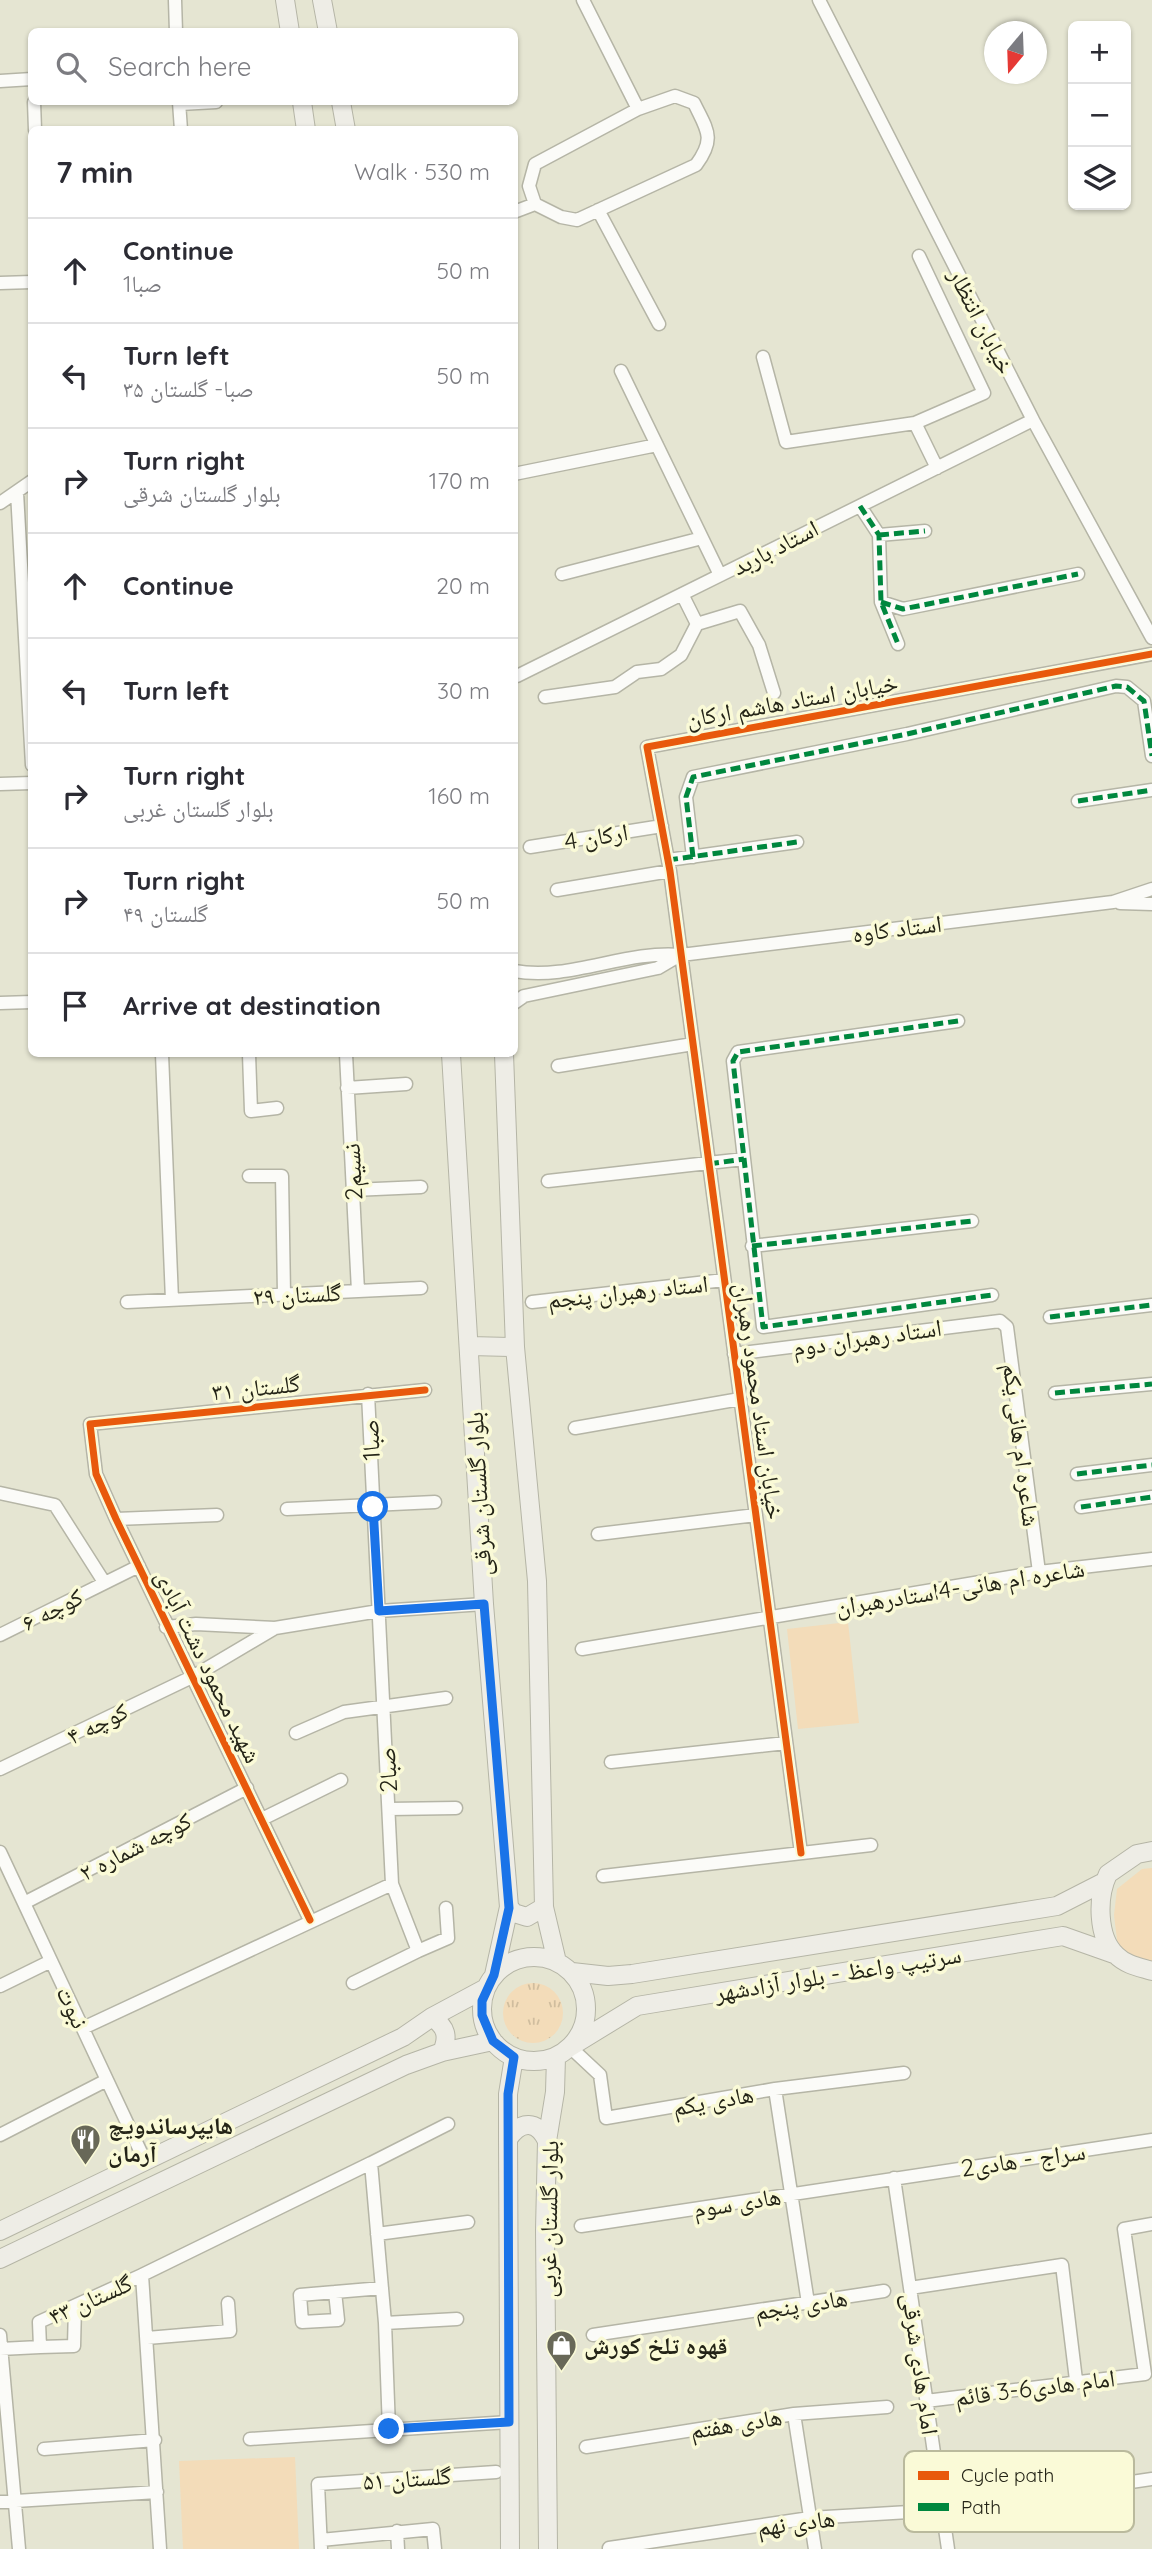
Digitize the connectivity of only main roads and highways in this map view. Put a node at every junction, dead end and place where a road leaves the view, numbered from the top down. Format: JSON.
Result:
{"nodes":[{"id":1,"x":285,"y":0,"type":"edge"},
{"id":2,"x":322,"y":0,"type":"edge"},
{"id":3,"x":289,"y":28,"type":"edge"},
{"id":4,"x":327,"y":28,"type":"edge"},
{"id":5,"x":302,"y":105,"type":"edge"},
{"id":6,"x":342,"y":105,"type":"edge"},
{"id":7,"x":305,"y":126,"type":"edge"},
{"id":8,"x":345,"y":126,"type":"edge"},
{"id":9,"x":451,"y":1057,"type":"edge"},
{"id":10,"x":504,"y":1057,"type":"edge"},
{"id":11,"x":470,"y":1346,"type":"junction"},
{"id":12,"x":515,"y":1347,"type":"junction"},
{"id":13,"x":1152,"y":1852,"type":"edge"},
{"id":14,"x":1104,"y":1882,"type":"junction"},
{"id":15,"x":544,"y":1907,"type":"junction"},
{"id":16,"x":509,"y":1908,"type":"junction"},
{"id":17,"x":1114,"y":1954,"type":"junction"},
{"id":18,"x":564,"y":1967,"type":"junction"},
{"id":19,"x":1152,"y":1971,"type":"edge"},
{"id":20,"x":490,"y":1981,"type":"junction"},
{"id":21,"x":432,"y":2017,"type":"junction"},
{"id":22,"x":493,"y":2041,"type":"junction"},
{"id":23,"x":442,"y":2052,"type":"junction"},
{"id":24,"x":563,"y":2052,"type":"junction"},
{"id":25,"x":514,"y":2057,"type":"junction"},
{"id":26,"x":508,"y":2138,"type":"junction"},
{"id":27,"x":547,"y":2141,"type":"junction"},
{"id":28,"x":0,"y":2231,"type":"edge"},
{"id":29,"x":0,"y":2259,"type":"edge"},
{"id":30,"x":510,"y":2549,"type":"edge"},
{"id":31,"x":548,"y":2549,"type":"edge"}],
"edges":[{"from":1,"to":3,"type":"main road"},
{"from":2,"to":4,"type":"main road"},
{"from":5,"to":7,"type":"main road"},
{"from":6,"to":8,"type":"main road"},
{"from":9,"to":11,"type":"main road","name":"بلوار گلستان شرقی"},
{"from":10,"to":12,"type":"main road","name":"بلوار گلستان شرقی"},
{"from":11,"to":12,"type":"main road"},
{"from":11,"to":16,"type":"main road","name":"بلوار گلستان شرقی"},
{"from":12,"to":15,"type":"main road","name":"بلوار گلستان شرقی"},
{"from":13,"to":14,"type":"main road","name":"سرتیپ واعظ - بلوار آزادشهر"},
{"from":14,"to":17,"type":"main road"},
{"from":14,"to":18,"type":"main road","name":"سرتیپ واعظ - بلوار آزادشهر"},
{"from":15,"to":16,"type":"main road"},
{"from":15,"to":18,"type":"main road","name":"بلوار گلستان شرقی"},
{"from":16,"to":20,"type":"main road","name":"بلوار گلستان شرقی"},
{"from":17,"to":19,"type":"main road","name":"سرتیپ واعظ - بلوار آزادشهر"},
{"from":17,"to":24,"type":"main road","name":"سرتیپ واعظ - بلوار آزادشهر"},
{"from":18,"to":20,"type":"main road"},
{"from":18,"to":24,"type":"main road"},
{"from":20,"to":21,"type":"main road"},
{"from":20,"to":22,"type":"main road"},
{"from":21,"to":23,"type":"main road"},
{"from":21,"to":28,"type":"main road"},
{"from":22,"to":23,"type":"main road"},
{"from":22,"to":25,"type":"main road"},
{"from":23,"to":29,"type":"main road"},
{"from":24,"to":25,"type":"main road"},
{"from":24,"to":27,"type":"main road","name":"بلوار گلستان غربی"},
{"from":25,"to":26,"type":"main road","name":"بلوار گلستان غربی"},
{"from":26,"to":27,"type":"main road"},
{"from":26,"to":30,"type":"main road","name":"بلوار گلستان غربی"},
{"from":27,"to":31,"type":"main road","name":"بلوار گلستان غربی"}]}
